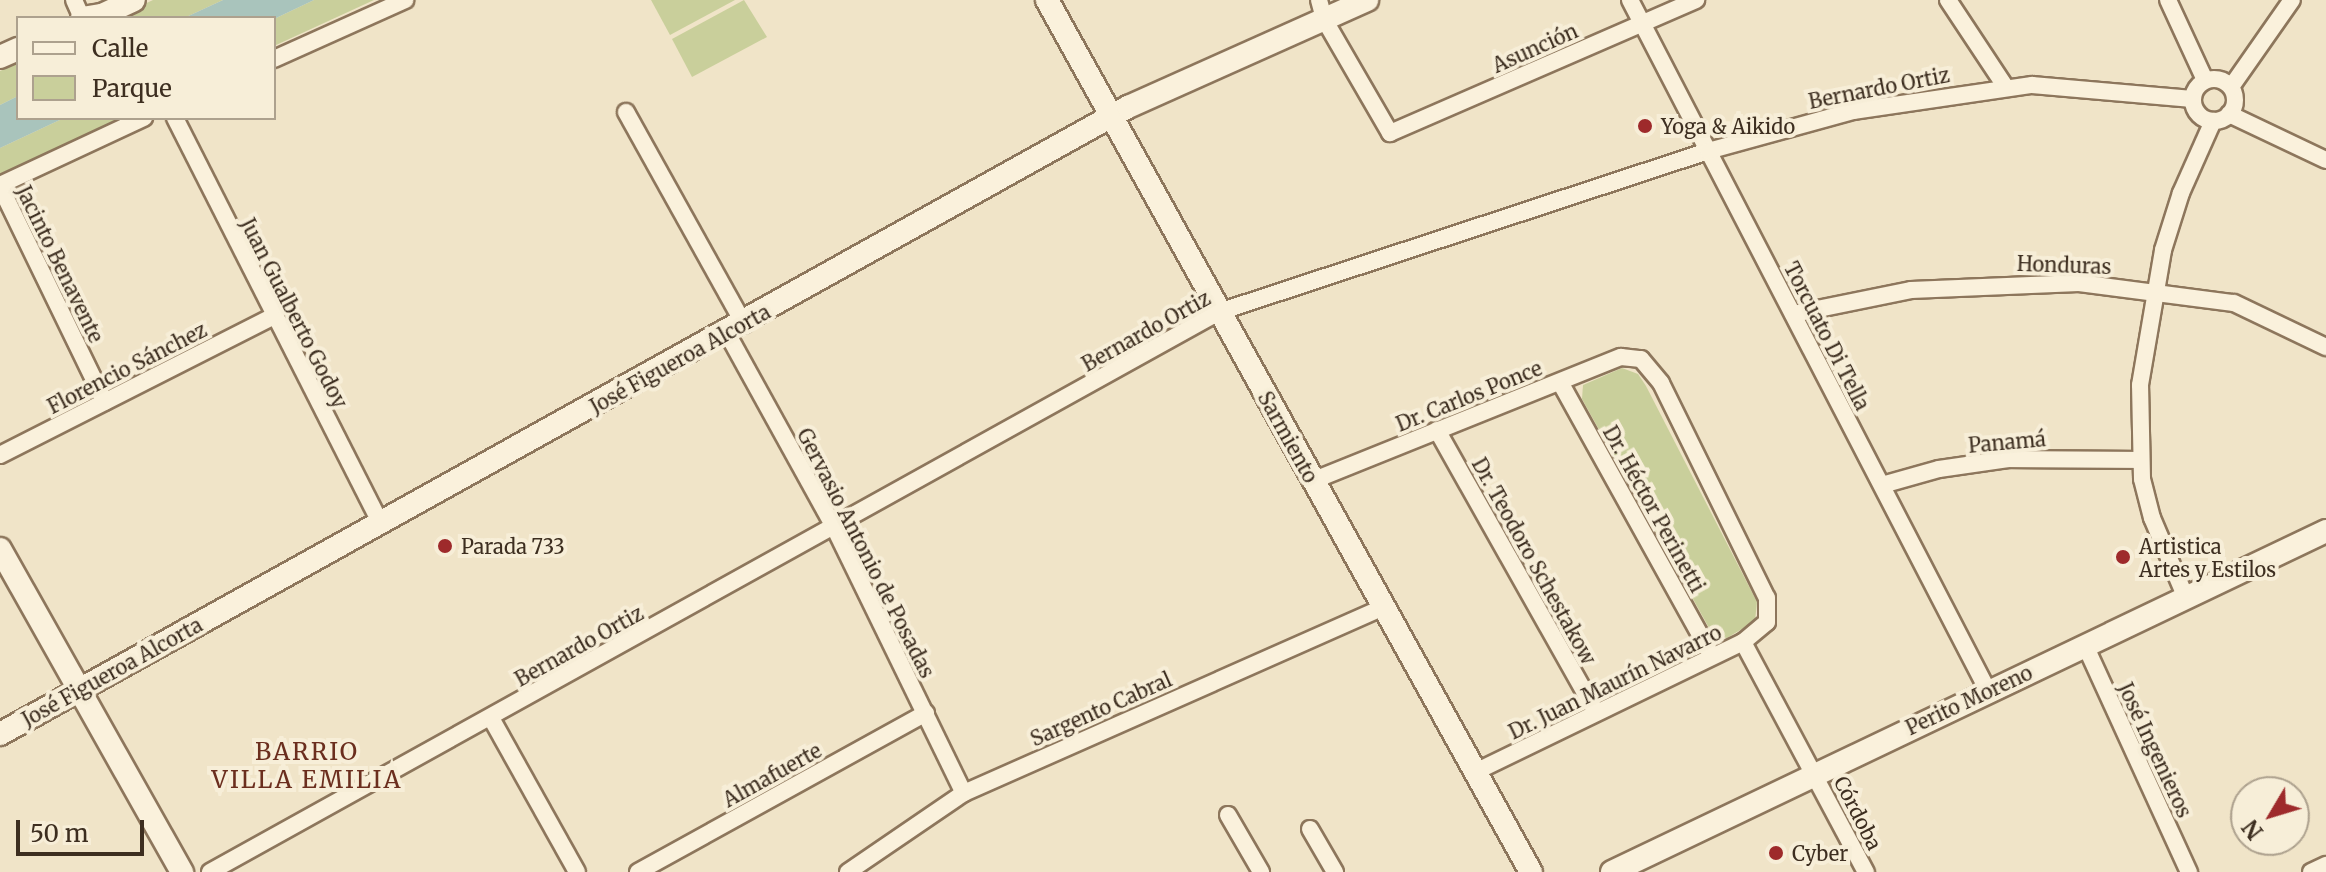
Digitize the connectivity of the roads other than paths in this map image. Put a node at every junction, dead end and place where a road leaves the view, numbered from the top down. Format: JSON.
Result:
{"nodes":[{"id":1,"x":107,"y":0,"type":"edge"},
{"id":2,"x":134,"y":0,"type":"edge"},
{"id":3,"x":405,"y":0,"type":"edge"},
{"id":4,"x":1047,"y":0,"type":"edge"},
{"id":5,"x":1367,"y":0,"type":"edge"},
{"id":6,"x":1630,"y":0,"type":"edge"},
{"id":7,"x":1696,"y":0,"type":"edge"},
{"id":8,"x":1948,"y":0,"type":"edge"},
{"id":9,"x":2168,"y":0,"type":"edge"},
{"id":10,"x":2292,"y":0,"type":"edge"},
{"id":11,"x":1321,"y":10,"type":"edge"},
{"id":12,"x":85,"y":16,"type":"edge"},
{"id":13,"x":88,"y":16,"type":"edge"},
{"id":14,"x":1642,"y":23,"type":"junction"},
{"id":15,"x":276,"y":58,"type":"edge"},
{"id":16,"x":2205,"y":80,"type":"junction"},
{"id":17,"x":2005,"y":86,"type":"junction"},
{"id":18,"x":2231,"y":87,"type":"junction"},
{"id":19,"x":2192,"y":99,"type":"junction"},
{"id":20,"x":626,"y":112,"type":"dead end"},
{"id":21,"x":2229,"y":114,"type":"junction"},
{"id":22,"x":1111,"y":117,"type":"junction"},
{"id":23,"x":140,"y":120,"type":"edge"},
{"id":24,"x":176,"y":120,"type":"edge"},
{"id":25,"x":2213,"y":121,"type":"junction"},
{"id":26,"x":1708,"y":151,"type":"junction"},
{"id":27,"x":2326,"y":160,"type":"edge"},
{"id":28,"x":0,"y":186,"type":"edge"},
{"id":29,"x":2154,"y":289,"type":"junction"},
{"id":30,"x":1219,"y":312,"type":"junction"},
{"id":31,"x":1793,"y":314,"type":"junction"},
{"id":32,"x":272,"y":317,"type":"junction"},
{"id":33,"x":735,"y":328,"type":"junction"},
{"id":34,"x":2326,"y":347,"type":"edge"},
{"id":35,"x":1560,"y":382,"type":"junction"},
{"id":36,"x":105,"y":402,"type":"junction"},
{"id":37,"x":1437,"y":430,"type":"junction"},
{"id":38,"x":0,"y":455,"type":"edge"},
{"id":39,"x":2139,"y":460,"type":"junction"},
{"id":40,"x":1312,"y":481,"type":"junction"},
{"id":41,"x":1882,"y":485,"type":"junction"},
{"id":42,"x":381,"y":524,"type":"junction"},
{"id":43,"x":834,"y":527,"type":"junction"},
{"id":44,"x":2326,"y":531,"type":"edge"},
{"id":45,"x":0,"y":549,"type":"edge"},
{"id":46,"x":2186,"y":598,"type":"junction"},
{"id":47,"x":1383,"y":607,"type":"junction"},
{"id":48,"x":1767,"y":622,"type":"joint"},
{"id":49,"x":1743,"y":642,"type":"junction"},
{"id":50,"x":2085,"y":645,"type":"junction"},
{"id":51,"x":1712,"y":656,"type":"junction"},
{"id":52,"x":79,"y":690,"type":"junction"},
{"id":53,"x":1988,"y":691,"type":"junction"},
{"id":54,"x":1596,"y":712,"type":"junction"},
{"id":55,"x":926,"y":713,"type":"junction"},
{"id":56,"x":491,"y":718,"type":"junction"},
{"id":57,"x":0,"y":734,"type":"edge"},
{"id":58,"x":1475,"y":772,"type":"junction"},
{"id":59,"x":1815,"y":772,"type":"junction"},
{"id":60,"x":964,"y":793,"type":"junction"},
{"id":61,"x":1228,"y":815,"type":"dead end"},
{"id":62,"x":1310,"y":829,"type":"dead end"},
{"id":63,"x":2326,"y":865,"type":"edge"},
{"id":64,"x":182,"y":872,"type":"edge"},
{"id":65,"x":210,"y":872,"type":"edge"},
{"id":66,"x":577,"y":872,"type":"edge"},
{"id":67,"x":638,"y":872,"type":"edge"},
{"id":68,"x":848,"y":872,"type":"edge"},
{"id":69,"x":1261,"y":872,"type":"edge"},
{"id":70,"x":1335,"y":872,"type":"edge"},
{"id":71,"x":1531,"y":872,"type":"edge"},
{"id":72,"x":1612,"y":872,"type":"edge"},
{"id":73,"x":1866,"y":872,"type":"edge"},
{"id":74,"x":2189,"y":872,"type":"edge"},
{"id":75,"x":2311,"y":872,"type":"edge"}],
"edges":[{"from":1,"to":12,"type":"main road"},
{"from":2,"to":13,"type":"main road"},
{"from":3,"to":15,"type":"street"},
{"from":4,"to":22,"type":"main road","name":"Sarmiento"},
{"from":5,"to":11,"type":"main road","name":"José Figueroa Alcorta"},
{"from":6,"to":14,"type":"street","name":"Torcuato Di Tella"},
{"from":7,"to":14,"type":"street","name":"Asunción"},
{"from":8,"to":17,"type":"street"},
{"from":9,"to":16,"type":"street"},
{"from":10,"to":18,"type":"street"},
{"from":11,"to":14,"type":"street","name":"Asunción"},
{"from":11,"to":22,"type":"main road","name":"José Figueroa Alcorta"},
{"from":14,"to":26,"type":"street","name":"Torcuato Di Tella"},
{"from":16,"to":18,"type":"street"},
{"from":16,"to":19,"type":"street"},
{"from":17,"to":19,"type":"street","name":"Bernardo Ortiz"},
{"from":17,"to":26,"type":"street","name":"Bernardo Ortiz"},
{"from":18,"to":21,"type":"street"},
{"from":19,"to":25,"type":"street"},
{"from":20,"to":33,"type":"street","name":"Gervasio Antonio de Posadas"},
{"from":21,"to":25,"type":"street"},
{"from":21,"to":27,"type":"street"},
{"from":22,"to":30,"type":"main road","name":"Sarmiento"},
{"from":22,"to":33,"type":"main road","name":"José Figueroa Alcorta"},
{"from":23,"to":28,"type":"street"},
{"from":24,"to":32,"type":"street","name":"Juan Gualberto Godoy"},
{"from":25,"to":29,"type":"street"},
{"from":26,"to":30,"type":"street","name":"Bernardo Ortiz"},
{"from":26,"to":31,"type":"street","name":"Torcuato Di Tella"},
{"from":28,"to":36,"type":"street","name":"Jacinto Benavente"},
{"from":29,"to":31,"type":"street","name":"Honduras"},
{"from":29,"to":34,"type":"street","name":"Honduras"},
{"from":29,"to":39,"type":"street"},
{"from":30,"to":40,"type":"main road","name":"Sarmiento"},
{"from":30,"to":43,"type":"street","name":"Bernardo Ortiz"},
{"from":31,"to":41,"type":"street","name":"Torcuato Di Tella"},
{"from":32,"to":36,"type":"street","name":"Florencio Sánchez"},
{"from":32,"to":42,"type":"street","name":"Juan Gualberto Godoy"},
{"from":33,"to":42,"type":"main road","name":"José Figueroa Alcorta"},
{"from":33,"to":43,"type":"street","name":"Gervasio Antonio de Posadas"},
{"from":35,"to":37,"type":"street","name":"Dr. Carlos Ponce"},
{"from":35,"to":48,"type":"street","name":"Dr. Carlos Ponce"},
{"from":35,"to":51,"type":"street","name":"Dr. Héctor Perinetti"},
{"from":36,"to":38,"type":"street","name":"Florencio Sánchez"},
{"from":37,"to":40,"type":"street","name":"Dr. Carlos Ponce"},
{"from":37,"to":54,"type":"street","name":"Dr. Teodoro Schestakow"},
{"from":39,"to":41,"type":"street","name":"Panamá"},
{"from":39,"to":46,"type":"street"},
{"from":40,"to":47,"type":"main road","name":"Sarmiento"},
{"from":41,"to":53,"type":"street","name":"Torcuato Di Tella"},
{"from":42,"to":52,"type":"main road","name":"José Figueroa Alcorta"},
{"from":43,"to":55,"type":"street","name":"Gervasio Antonio de Posadas"},
{"from":43,"to":56,"type":"street","name":"Bernardo Ortiz"},
{"from":44,"to":46,"type":"main road","name":"Perito Moreno"},
{"from":45,"to":52,"type":"main road"},
{"from":46,"to":50,"type":"main road","name":"Perito Moreno"},
{"from":47,"to":58,"type":"main road","name":"Sarmiento"},
{"from":47,"to":60,"type":"street","name":"Sargento Cabral"},
{"from":48,"to":49,"type":"street","name":"Dr. Juan Maurín Navarro"},
{"from":49,"to":51,"type":"street","name":"Dr. Juan Maurín Navarro"},
{"from":49,"to":59,"type":"street"},
{"from":50,"to":53,"type":"main road","name":"Perito Moreno"},
{"from":50,"to":74,"type":"street","name":"José Ingenieros"},
{"from":51,"to":54,"type":"street","name":"Dr. Juan Maurín Navarro"},
{"from":52,"to":57,"type":"main road","name":"José Figueroa Alcorta"},
{"from":52,"to":64,"type":"main road"},
{"from":53,"to":59,"type":"main road","name":"Perito Moreno"},
{"from":54,"to":58,"type":"street","name":"Dr. Juan Maurín Navarro"},
{"from":55,"to":60,"type":"street","name":"Gervasio Antonio de Posadas"},
{"from":55,"to":67,"type":"street","name":"Almafuerte"},
{"from":56,"to":65,"type":"street","name":"Bernardo Ortiz"},
{"from":56,"to":66,"type":"street"},
{"from":58,"to":71,"type":"main road","name":"Sarmiento"},
{"from":59,"to":72,"type":"main road","name":"Perito Moreno"},
{"from":59,"to":73,"type":"street","name":"Córdoba"},
{"from":60,"to":68,"type":"street","name":"Sargento Cabral"},
{"from":61,"to":69,"type":"street"},
{"from":62,"to":70,"type":"street"},
{"from":63,"to":75,"type":"street"}]}
